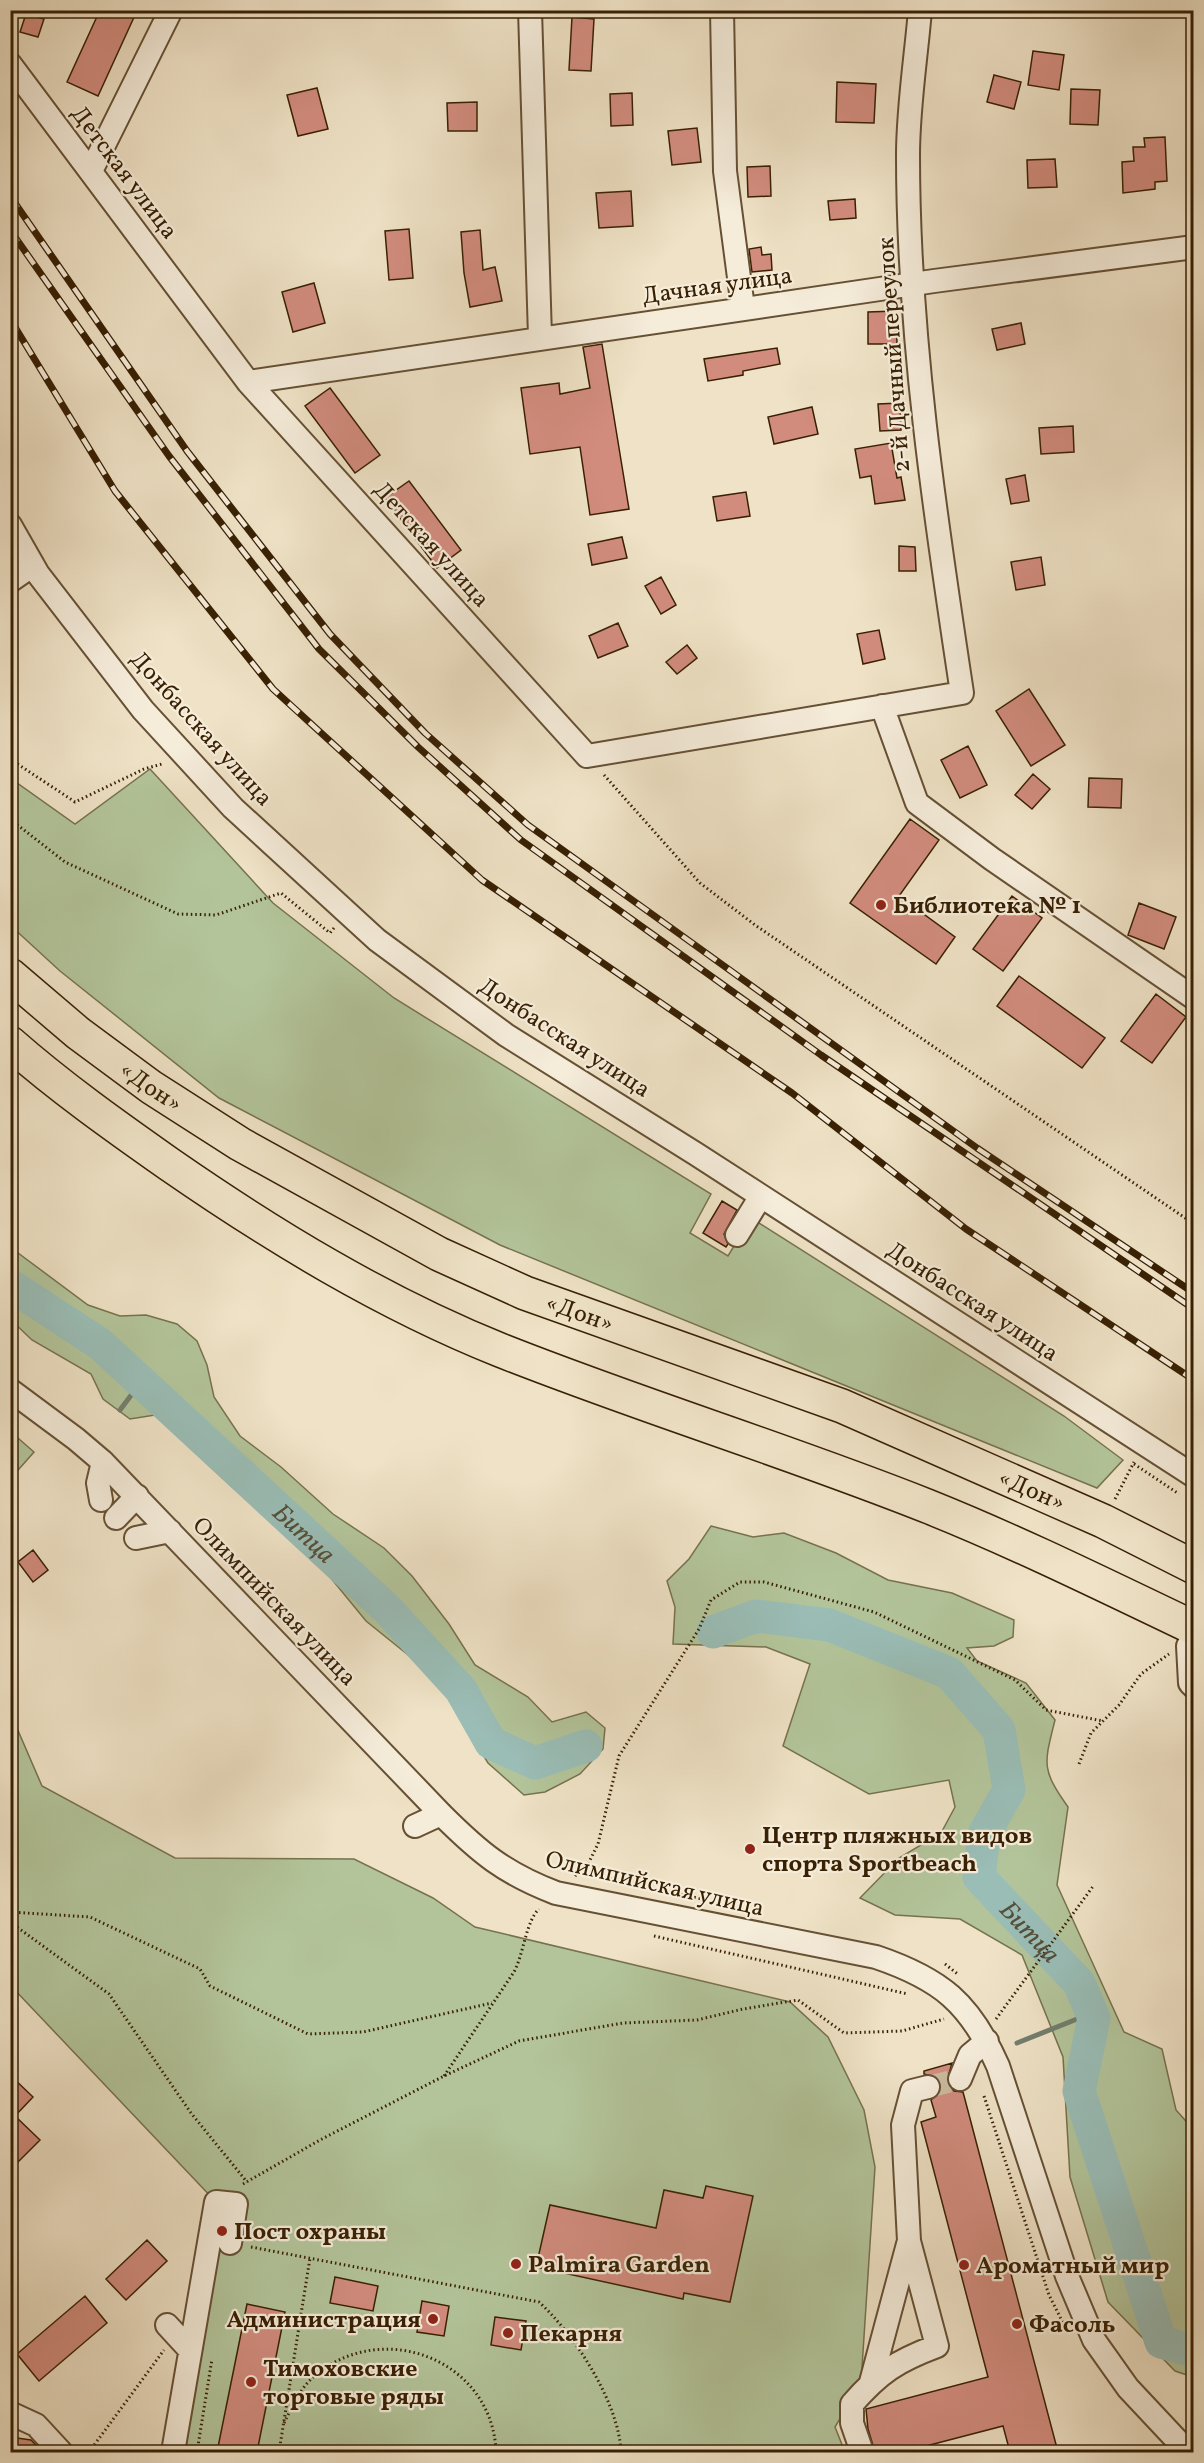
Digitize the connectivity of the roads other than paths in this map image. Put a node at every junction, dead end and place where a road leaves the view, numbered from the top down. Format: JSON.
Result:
{"nodes":[{"id":1,"x":171,"y":10,"type":"edge"},
{"id":2,"x":530,"y":10,"type":"edge"},
{"id":3,"x":722,"y":10,"type":"edge"},
{"id":4,"x":920,"y":10,"type":"edge"},
{"id":5,"x":10,"y":64,"type":"edge"},
{"id":6,"x":91,"y":171,"type":"junction"},
{"id":7,"x":1194,"y":247,"type":"edge"},
{"id":8,"x":913,"y":284,"type":"junction"},
{"id":9,"x":743,"y":308,"type":"junction"},
{"id":10,"x":540,"y":338,"type":"junction"},
{"id":11,"x":249,"y":382,"type":"junction"},
{"id":12,"x":10,"y":525,"type":"edge"},
{"id":13,"x":33,"y":565,"type":"junction"},
{"id":14,"x":10,"y":581,"type":"edge"},
{"id":15,"x":882,"y":706,"type":"junction"},
{"id":16,"x":10,"y":975,"type":"edge"},
{"id":17,"x":1194,"y":998,"type":"edge"},
{"id":18,"x":10,"y":1042,"type":"edge"},
{"id":19,"x":761,"y":1196,"type":"junction"},
{"id":20,"x":738,"y":1235,"type":"dead end"},
{"id":21,"x":10,"y":1390,"type":"edge"},
{"id":22,"x":103,"y":1462,"type":"junction"},
{"id":23,"x":1188,"y":1472,"type":"edge"},
{"id":24,"x":1186,"y":1493,"type":"edge"},
{"id":25,"x":137,"y":1496,"type":"junction"},
{"id":26,"x":101,"y":1500,"type":"dead end"},
{"id":27,"x":116,"y":1518,"type":"dead end"},
{"id":28,"x":170,"y":1531,"type":"junction"},
{"id":29,"x":136,"y":1539,"type":"dead end"},
{"id":30,"x":1194,"y":1567,"type":"edge"},
{"id":31,"x":1192,"y":1636,"type":"edge"},
{"id":32,"x":1194,"y":1687,"type":"edge"},
{"id":33,"x":441,"y":1814,"type":"junction"},
{"id":34,"x":415,"y":1826,"type":"dead end"},
{"id":35,"x":991,"y":2031,"type":"junction"},
{"id":36,"x":960,"y":2079,"type":"dead end"},
{"id":37,"x":928,"y":2087,"type":"tunnel mouth"},
{"id":38,"x":909,"y":2241,"type":"junction"},
{"id":39,"x":230,"y":2244,"type":"road end"},
{"id":40,"x":872,"y":2382,"type":"junction"},
{"id":41,"x":10,"y":2413,"type":"edge"},
{"id":42,"x":61,"y":2452,"type":"edge"},
{"id":43,"x":173,"y":2452,"type":"edge"},
{"id":44,"x":862,"y":2452,"type":"edge"},
{"id":45,"x":1188,"y":2452,"type":"edge"}],
"edges":[{"from":1,"to":6,"type":"street"},
{"from":2,"to":10,"type":"street"},
{"from":3,"to":9,"type":"street"},
{"from":4,"to":8,"type":"street","name":"2-й Дачный переулок"},
{"from":5,"to":6,"type":"street","name":"Детская улица"},
{"from":6,"to":11,"type":"street","name":"Детская улица"},
{"from":7,"to":8,"type":"street","name":"Дачная улица"},
{"from":8,"to":9,"type":"street","name":"Дачная улица"},
{"from":8,"to":15,"type":"street","name":"2-й Дачный переулок"},
{"from":9,"to":10,"type":"street","name":"Дачная улица"},
{"from":10,"to":11,"type":"street","name":"Дачная улица"},
{"from":11,"to":15,"type":"street","name":"Детская улица"},
{"from":12,"to":13,"type":"street","name":"Донбасская улица"},
{"from":13,"to":14,"type":"street"},
{"from":13,"to":19,"type":"street","name":"Донбасская улица"},
{"from":15,"to":17,"type":"street"},
{"from":16,"to":30,"type":"highway","name":"«Дон»"},
{"from":18,"to":31,"type":"highway"},
{"from":19,"to":20,"type":"street"},
{"from":19,"to":23,"type":"street","name":"Донбасская улица"},
{"from":21,"to":22,"type":"street","name":"Олимпийская улица"},
{"from":22,"to":25,"type":"street","name":"Олимпийская улица"},
{"from":22,"to":26,"type":"street"},
{"from":23,"to":24,"type":"street"},
{"from":25,"to":27,"type":"street"},
{"from":25,"to":28,"type":"street","name":"Олимпийская улица"},
{"from":28,"to":29,"type":"street"},
{"from":28,"to":33,"type":"street","name":"Олимпийская улица"},
{"from":31,"to":32,"type":"street"},
{"from":33,"to":34,"type":"street"},
{"from":33,"to":35,"type":"street","name":"Олимпийская улица"},
{"from":35,"to":36,"type":"street"},
{"from":35,"to":45,"type":"street","name":"Олимпийская улица"},
{"from":37,"to":38,"type":"street"},
{"from":38,"to":40,"type":"street"},
{"from":38,"to":40,"type":"street"},
{"from":39,"to":43,"type":"street"},
{"from":40,"to":44,"type":"street"},
{"from":41,"to":42,"type":"street"}]}
